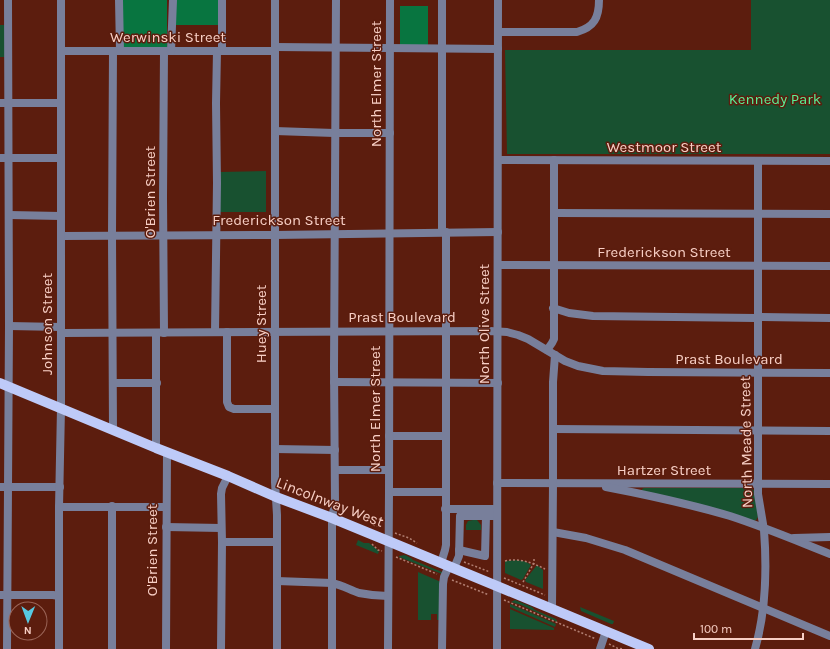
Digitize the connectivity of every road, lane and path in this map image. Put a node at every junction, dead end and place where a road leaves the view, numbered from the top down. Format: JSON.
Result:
{"nodes":[{"id":1,"x":8,"y":0,"type":"edge"},
{"id":2,"x":61,"y":0,"type":"edge"},
{"id":3,"x":119,"y":0,"type":"edge"},
{"id":4,"x":172,"y":0,"type":"edge"},
{"id":5,"x":222,"y":0,"type":"edge"},
{"id":6,"x":275,"y":0,"type":"edge"},
{"id":7,"x":336,"y":0,"type":"edge"},
{"id":8,"x":390,"y":0,"type":"edge"},
{"id":9,"x":442,"y":0,"type":"edge"},
{"id":10,"x":498,"y":0,"type":"edge"},
{"id":11,"x":599,"y":0,"type":"edge"},
{"id":12,"x":498,"y":32,"type":"junction"},
{"id":13,"x":336,"y":48,"type":"junction"},
{"id":14,"x":275,"y":49,"type":"junction"},
{"id":15,"x":390,"y":49,"type":"junction"},
{"id":16,"x":442,"y":49,"type":"junction"},
{"id":17,"x":498,"y":49,"type":"junction"},
{"id":18,"x":61,"y":51,"type":"junction"},
{"id":19,"x":116,"y":51,"type":"junction"},
{"id":20,"x":167,"y":51,"type":"junction"},
{"id":21,"x":220,"y":51,"type":"junction"},
{"id":22,"x":4,"y":103,"type":"edge"},
{"id":23,"x":61,"y":103,"type":"junction"},
{"id":24,"x":275,"y":131,"type":"junction"},
{"id":25,"x":390,"y":132,"type":"junction"},
{"id":26,"x":334,"y":133,"type":"junction"},
{"id":27,"x":4,"y":158,"type":"edge"},
{"id":28,"x":61,"y":158,"type":"junction"},
{"id":29,"x":498,"y":160,"type":"junction"},
{"id":30,"x":554,"y":160,"type":"junction"},
{"id":31,"x":758,"y":161,"type":"junction"},
{"id":32,"x":830,"y":161,"type":"edge"},
{"id":33,"x":555,"y":213,"type":"junction"},
{"id":34,"x":759,"y":214,"type":"junction"},
{"id":35,"x":830,"y":214,"type":"edge"},
{"id":36,"x":9,"y":215,"type":"junction"},
{"id":37,"x":61,"y":216,"type":"junction"},
{"id":38,"x":444,"y":232,"type":"junction"},
{"id":39,"x":498,"y":232,"type":"junction"},
{"id":40,"x":390,"y":233,"type":"junction"},
{"id":41,"x":335,"y":234,"type":"junction"},
{"id":42,"x":112,"y":235,"type":"junction"},
{"id":43,"x":164,"y":235,"type":"junction"},
{"id":44,"x":216,"y":235,"type":"junction"},
{"id":45,"x":275,"y":235,"type":"junction"},
{"id":46,"x":61,"y":236,"type":"junction"},
{"id":47,"x":498,"y":266,"type":"junction"},
{"id":48,"x":554,"y":266,"type":"junction"},
{"id":49,"x":759,"y":266,"type":"junction"},
{"id":50,"x":830,"y":266,"type":"edge"},
{"id":51,"x":553,"y":308,"type":"junction"},
{"id":52,"x":759,"y":318,"type":"junction"},
{"id":53,"x":830,"y":318,"type":"edge"},
{"id":54,"x":9,"y":326,"type":"junction"},
{"id":55,"x":61,"y":330,"type":"junction"},
{"id":56,"x":389,"y":330,"type":"junction"},
{"id":57,"x":445,"y":330,"type":"junction"},
{"id":58,"x":334,"y":331,"type":"junction"},
{"id":59,"x":498,"y":331,"type":"junction"},
{"id":60,"x":215,"y":332,"type":"junction"},
{"id":61,"x":226,"y":332,"type":"junction"},
{"id":62,"x":275,"y":332,"type":"junction"},
{"id":63,"x":112,"y":333,"type":"junction"},
{"id":64,"x":160,"y":333,"type":"junction"},
{"id":65,"x":547,"y":350,"type":"junction"},
{"id":66,"x":555,"y":355,"type":"junction"},
{"id":67,"x":758,"y":372,"type":"junction"},
{"id":68,"x":830,"y":373,"type":"edge"},
{"id":69,"x":334,"y":382,"type":"junction"},
{"id":70,"x":390,"y":382,"type":"junction"},
{"id":71,"x":113,"y":383,"type":"junction"},
{"id":72,"x":157,"y":383,"type":"junction"},
{"id":73,"x":445,"y":383,"type":"junction"},
{"id":74,"x":498,"y":383,"type":"junction"},
{"id":75,"x":4,"y":384,"type":"edge"},
{"id":76,"x":61,"y":408,"type":"junction"},
{"id":77,"x":275,"y":409,"type":"junction"},
{"id":78,"x":553,"y":429,"type":"junction"},
{"id":79,"x":113,"y":430,"type":"junction"},
{"id":80,"x":758,"y":430,"type":"junction"},
{"id":81,"x":830,"y":431,"type":"edge"},
{"id":82,"x":389,"y":436,"type":"junction"},
{"id":83,"x":446,"y":436,"type":"junction"},
{"id":84,"x":4,"y":437,"type":"edge"},
{"id":85,"x":156,"y":448,"type":"junction"},
{"id":86,"x":275,"y":449,"type":"junction"},
{"id":87,"x":335,"y":450,"type":"junction"},
{"id":88,"x":167,"y":452,"type":"junction"},
{"id":89,"x":335,"y":470,"type":"junction"},
{"id":90,"x":389,"y":470,"type":"junction"},
{"id":91,"x":228,"y":476,"type":"junction"},
{"id":92,"x":497,"y":483,"type":"junction"},
{"id":93,"x":553,"y":483,"type":"junction"},
{"id":94,"x":585,"y":483,"type":"junction"},
{"id":95,"x":758,"y":484,"type":"junction"},
{"id":96,"x":830,"y":484,"type":"edge"},
{"id":97,"x":4,"y":487,"type":"edge"},
{"id":98,"x":60,"y":487,"type":"junction"},
{"id":99,"x":389,"y":492,"type":"junction"},
{"id":100,"x":445,"y":492,"type":"junction"},
{"id":101,"x":276,"y":497,"type":"junction"},
{"id":102,"x":112,"y":506,"type":"junction"},
{"id":103,"x":59,"y":507,"type":"junction"},
{"id":104,"x":166,"y":507,"type":"junction"},
{"id":105,"x":445,"y":509,"type":"junction"},
{"id":106,"x":497,"y":513,"type":"junction"},
{"id":107,"x":486,"y":516,"type":"junction"},
{"id":108,"x":332,"y":518,"type":"junction"},
{"id":109,"x":166,"y":527,"type":"junction"},
{"id":110,"x":222,"y":528,"type":"junction"},
{"id":111,"x":763,"y":528,"type":"junction"},
{"id":112,"x":553,"y":532,"type":"junction"},
{"id":113,"x":830,"y":537,"type":"edge"},
{"id":114,"x":791,"y":538,"type":"junction"},
{"id":115,"x":388,"y":541,"type":"junction"},
{"id":116,"x":222,"y":542,"type":"junction"},
{"id":117,"x":277,"y":542,"type":"junction"},
{"id":118,"x":370,"y":542,"type":"dead end"},
{"id":119,"x":459,"y":550,"type":"junction"},
{"id":120,"x":383,"y":552,"type":"dead end"},
{"id":121,"x":830,"y":554,"type":"edge"},
{"id":122,"x":534,"y":558,"type":"dead end"},
{"id":123,"x":504,"y":561,"type":"dead end"},
{"id":124,"x":534,"y":564,"type":"junction"},
{"id":125,"x":448,"y":566,"type":"junction"},
{"id":126,"x":552,"y":572,"type":"junction"},
{"id":127,"x":504,"y":578,"type":"dead end"},
{"id":128,"x":277,"y":581,"type":"junction"},
{"id":129,"x":523,"y":582,"type":"dead end"},
{"id":130,"x":332,"y":583,"type":"junction"},
{"id":131,"x":496,"y":586,"type":"junction"},
{"id":132,"x":4,"y":595,"type":"edge"},
{"id":133,"x":60,"y":596,"type":"junction"},
{"id":134,"x":388,"y":596,"type":"junction"},
{"id":135,"x":549,"y":597,"type":"dead end"},
{"id":136,"x":509,"y":602,"type":"dead end"},
{"id":137,"x":763,"y":608,"type":"junction"},
{"id":138,"x":552,"y":609,"type":"junction"},
{"id":139,"x":606,"y":631,"type":"junction"},
{"id":140,"x":830,"y":636,"type":"edge"},
{"id":141,"x":597,"y":640,"type":"dead end"},
{"id":142,"x":607,"y":644,"type":"dead end"},
{"id":143,"x":7,"y":649,"type":"edge"},
{"id":144,"x":59,"y":649,"type":"edge"},
{"id":145,"x":112,"y":649,"type":"edge"},
{"id":146,"x":166,"y":649,"type":"edge"},
{"id":147,"x":222,"y":649,"type":"edge"},
{"id":148,"x":277,"y":649,"type":"edge"},
{"id":149,"x":332,"y":649,"type":"edge"},
{"id":150,"x":388,"y":649,"type":"edge"},
{"id":151,"x":442,"y":649,"type":"edge"},
{"id":152,"x":496,"y":649,"type":"edge"},
{"id":153,"x":600,"y":649,"type":"edge"},
{"id":154,"x":624,"y":649,"type":"edge"},
{"id":155,"x":649,"y":649,"type":"edge"},
{"id":156,"x":754,"y":649,"type":"edge"}],
"edges":[{"from":1,"to":22,"type":"street"},
{"from":2,"to":18,"type":"street","name":"Johnson Street"},
{"from":3,"to":19,"type":"street"},
{"from":4,"to":20,"type":"street","name":"O'Brien Street"},
{"from":5,"to":21,"type":"street"},
{"from":6,"to":14,"type":"street","name":"Huey Street"},
{"from":7,"to":13,"type":"street"},
{"from":8,"to":15,"type":"street","name":"North Elmer Street"},
{"from":9,"to":16,"type":"street"},
{"from":10,"to":12,"type":"street","name":"North Olive Street"},
{"from":11,"to":12,"type":"street"},
{"from":12,"to":17,"type":"street","name":"North Olive Street"},
{"from":13,"to":14,"type":"street","name":"Werwinski Street"},
{"from":13,"to":15,"type":"street","name":"Werwinski Street"},
{"from":13,"to":26,"type":"street"},
{"from":14,"to":21,"type":"street","name":"Werwinski Street"},
{"from":14,"to":24,"type":"street","name":"Huey Street"},
{"from":15,"to":16,"type":"street","name":"Werwinski Street"},
{"from":15,"to":25,"type":"street","name":"North Elmer Street"},
{"from":16,"to":17,"type":"street","name":"Werwinski Street"},
{"from":16,"to":38,"type":"street"},
{"from":17,"to":29,"type":"street","name":"North Olive Street"},
{"from":18,"to":19,"type":"street","name":"Werwinski Street"},
{"from":18,"to":23,"type":"street","name":"Johnson Street"},
{"from":19,"to":20,"type":"street","name":"Werwinski Street"},
{"from":19,"to":42,"type":"street"},
{"from":20,"to":21,"type":"street","name":"Werwinski Street"},
{"from":20,"to":43,"type":"street","name":"O'Brien Street"},
{"from":21,"to":44,"type":"street"},
{"from":22,"to":23,"type":"street"},
{"from":22,"to":27,"type":"street"},
{"from":23,"to":28,"type":"street","name":"Johnson Street"},
{"from":24,"to":26,"type":"street"},
{"from":24,"to":45,"type":"street","name":"Huey Street"},
{"from":25,"to":26,"type":"street"},
{"from":25,"to":40,"type":"street","name":"North Elmer Street"},
{"from":26,"to":41,"type":"street"},
{"from":27,"to":28,"type":"street"},
{"from":27,"to":36,"type":"street"},
{"from":28,"to":37,"type":"street","name":"Johnson Street"},
{"from":29,"to":30,"type":"street","name":"Westmoor Street"},
{"from":29,"to":39,"type":"street","name":"North Olive Street"},
{"from":30,"to":31,"type":"street","name":"Westmoor Street"},
{"from":30,"to":33,"type":"street"},
{"from":31,"to":32,"type":"street","name":"Westmoor Street"},
{"from":31,"to":34,"type":"street","name":"North Meade Street"},
{"from":33,"to":34,"type":"street"},
{"from":33,"to":48,"type":"street"},
{"from":34,"to":35,"type":"street"},
{"from":34,"to":49,"type":"street","name":"North Meade Street"},
{"from":36,"to":37,"type":"street"},
{"from":36,"to":54,"type":"street"},
{"from":37,"to":46,"type":"street","name":"Johnson Street"},
{"from":38,"to":39,"type":"street","name":"Frederickson Street"},
{"from":38,"to":40,"type":"street","name":"Frederickson Street"},
{"from":38,"to":57,"type":"street"},
{"from":39,"to":47,"type":"street","name":"North Olive Street"},
{"from":40,"to":41,"type":"street","name":"Frederickson Street"},
{"from":40,"to":56,"type":"street","name":"North Elmer Street"},
{"from":41,"to":45,"type":"street","name":"Frederickson Street"},
{"from":41,"to":58,"type":"street"},
{"from":42,"to":43,"type":"street","name":"Frederickson Street"},
{"from":42,"to":46,"type":"street","name":"Frederickson Street"},
{"from":42,"to":63,"type":"street"},
{"from":43,"to":44,"type":"street","name":"Frederickson Street"},
{"from":43,"to":64,"type":"street","name":"O'Brien Street"},
{"from":44,"to":45,"type":"street","name":"Frederickson Street"},
{"from":44,"to":60,"type":"street"},
{"from":45,"to":62,"type":"street","name":"Huey Street"},
{"from":46,"to":55,"type":"street","name":"Johnson Street"},
{"from":47,"to":48,"type":"street","name":"Frederickson Street"},
{"from":47,"to":59,"type":"street","name":"North Olive Street"},
{"from":48,"to":49,"type":"street","name":"Frederickson Street"},
{"from":48,"to":51,"type":"street"},
{"from":49,"to":50,"type":"street","name":"Frederickson Street"},
{"from":49,"to":52,"type":"street","name":"North Meade Street"},
{"from":51,"to":52,"type":"street"},
{"from":51,"to":65,"type":"street"},
{"from":52,"to":53,"type":"street"},
{"from":52,"to":67,"type":"street","name":"North Meade Street"},
{"from":54,"to":55,"type":"street","name":"Prast Boulevard"},
{"from":54,"to":75,"type":"street"},
{"from":55,"to":63,"type":"street","name":"Prast Boulevard"},
{"from":55,"to":76,"type":"street","name":"Johnson Street"},
{"from":56,"to":57,"type":"street","name":"Prast Boulevard"},
{"from":56,"to":58,"type":"street","name":"Prast Boulevard"},
{"from":56,"to":70,"type":"street","name":"North Elmer Street"},
{"from":57,"to":59,"type":"street","name":"Prast Boulevard"},
{"from":57,"to":73,"type":"street"},
{"from":58,"to":62,"type":"street","name":"Prast Boulevard"},
{"from":58,"to":69,"type":"street"},
{"from":59,"to":65,"type":"street","name":"Prast Boulevard"},
{"from":59,"to":74,"type":"street","name":"North Olive Street"},
{"from":60,"to":61,"type":"street","name":"Prast Boulevard"},
{"from":60,"to":64,"type":"street","name":"Prast Boulevard"},
{"from":61,"to":62,"type":"street","name":"Prast Boulevard"},
{"from":61,"to":77,"type":"street"},
{"from":62,"to":77,"type":"street","name":"Huey Street"},
{"from":63,"to":64,"type":"street","name":"Prast Boulevard"},
{"from":63,"to":71,"type":"street"},
{"from":64,"to":72,"type":"street","name":"O'Brien Street"},
{"from":65,"to":66,"type":"street","name":"Prast Boulevard"},
{"from":66,"to":67,"type":"street","name":"Prast Boulevard"},
{"from":66,"to":78,"type":"street"},
{"from":67,"to":68,"type":"street","name":"Prast Boulevard"},
{"from":67,"to":80,"type":"street","name":"North Meade Street"},
{"from":69,"to":70,"type":"street"},
{"from":69,"to":87,"type":"street"},
{"from":70,"to":73,"type":"street"},
{"from":70,"to":82,"type":"street","name":"North Elmer Street"},
{"from":71,"to":72,"type":"street"},
{"from":71,"to":79,"type":"street"},
{"from":72,"to":85,"type":"street","name":"O'Brien Street"},
{"from":73,"to":74,"type":"street"},
{"from":73,"to":83,"type":"street"},
{"from":74,"to":92,"type":"street","name":"North Olive Street"},
{"from":75,"to":76,"type":"main road","name":"Lincolnway West"},
{"from":75,"to":84,"type":"street"},
{"from":76,"to":79,"type":"main road","name":"Lincolnway West"},
{"from":76,"to":98,"type":"street","name":"Johnson Street"},
{"from":77,"to":86,"type":"street","name":"Huey Street"},
{"from":78,"to":80,"type":"street"},
{"from":78,"to":93,"type":"street"},
{"from":79,"to":85,"type":"main road","name":"Lincolnway West"},
{"from":80,"to":81,"type":"street"},
{"from":80,"to":95,"type":"street","name":"North Meade Street"},
{"from":82,"to":83,"type":"street"},
{"from":82,"to":90,"type":"street","name":"North Elmer Street"},
{"from":83,"to":100,"type":"street"},
{"from":84,"to":97,"type":"street"},
{"from":85,"to":88,"type":"main road","name":"Lincolnway West"},
{"from":86,"to":87,"type":"street"},
{"from":86,"to":101,"type":"street","name":"Huey Street"},
{"from":87,"to":89,"type":"street"},
{"from":88,"to":91,"type":"main road","name":"Lincolnway West"},
{"from":88,"to":104,"type":"street","name":"O'Brien Street"},
{"from":89,"to":90,"type":"street"},
{"from":89,"to":108,"type":"street"},
{"from":90,"to":99,"type":"street","name":"North Elmer Street"},
{"from":91,"to":101,"type":"main road","name":"Lincolnway West"},
{"from":91,"to":110,"type":"street"},
{"from":92,"to":93,"type":"street","name":"Hartzer Street"},
{"from":92,"to":106,"type":"street","name":"North Olive Street"},
{"from":93,"to":94,"type":"street","name":"Hartzer Street"},
{"from":93,"to":112,"type":"street"},
{"from":94,"to":95,"type":"street","name":"Hartzer Street"},
{"from":94,"to":111,"type":"street"},
{"from":95,"to":96,"type":"street","name":"Hartzer Street"},
{"from":95,"to":111,"type":"street","name":"North Meade Street"},
{"from":97,"to":98,"type":"street"},
{"from":97,"to":132,"type":"street"},
{"from":98,"to":103,"type":"street","name":"Johnson Street"},
{"from":99,"to":100,"type":"street"},
{"from":99,"to":115,"type":"street","name":"North Elmer Street"},
{"from":100,"to":105,"type":"street"},
{"from":101,"to":108,"type":"main road","name":"Lincolnway West"},
{"from":101,"to":117,"type":"street","name":"Huey Street"},
{"from":102,"to":103,"type":"street"},
{"from":102,"to":104,"type":"street"},
{"from":102,"to":145,"type":"street"},
{"from":103,"to":133,"type":"street","name":"Johnson Street"},
{"from":104,"to":109,"type":"street","name":"O'Brien Street"},
{"from":105,"to":106,"type":"street"},
{"from":105,"to":125,"type":"street"},
{"from":106,"to":107,"type":"street"},
{"from":106,"to":131,"type":"street","name":"North Olive Street"},
{"from":107,"to":119,"type":"street"},
{"from":107,"to":119,"type":"street"},
{"from":108,"to":115,"type":"main road","name":"Lincolnway West"},
{"from":108,"to":130,"type":"street"},
{"from":109,"to":110,"type":"street"},
{"from":109,"to":146,"type":"street","name":"O'Brien Street"},
{"from":110,"to":116,"type":"street"},
{"from":111,"to":114,"type":"street"},
{"from":111,"to":137,"type":"street","name":"North Meade Street"},
{"from":112,"to":126,"type":"street"},
{"from":112,"to":137,"type":"street"},
{"from":113,"to":114,"type":"street"},
{"from":114,"to":121,"type":"street"},
{"from":115,"to":125,"type":"main road","name":"Lincolnway West"},
{"from":115,"to":134,"type":"street","name":"North Elmer Street"},
{"from":116,"to":117,"type":"street"},
{"from":116,"to":147,"type":"street"},
{"from":117,"to":128,"type":"street","name":"Huey Street"},
{"from":118,"to":120,"type":"path"},
{"from":119,"to":125,"type":"street"},
{"from":122,"to":124,"type":"path"},
{"from":123,"to":124,"type":"path"},
{"from":124,"to":126,"type":"path"},
{"from":124,"to":129,"type":"path"},
{"from":125,"to":131,"type":"main road","name":"Lincolnway West"},
{"from":125,"to":151,"type":"street"},
{"from":126,"to":138,"type":"street"},
{"from":127,"to":135,"type":"path"},
{"from":128,"to":130,"type":"street"},
{"from":128,"to":148,"type":"street","name":"Huey Street"},
{"from":130,"to":134,"type":"street"},
{"from":130,"to":149,"type":"street"},
{"from":131,"to":138,"type":"main road","name":"Lincolnway West"},
{"from":131,"to":152,"type":"street","name":"North Olive Street"},
{"from":132,"to":133,"type":"street"},
{"from":132,"to":143,"type":"street"},
{"from":133,"to":144,"type":"street","name":"Johnson Street"},
{"from":134,"to":150,"type":"street","name":"North Elmer Street"},
{"from":136,"to":141,"type":"path"},
{"from":137,"to":140,"type":"street"},
{"from":137,"to":156,"type":"street","name":"North Meade Street"},
{"from":138,"to":139,"type":"main road","name":"Lincolnway West"},
{"from":139,"to":153,"type":"street"},
{"from":139,"to":155,"type":"main road","name":"Lincolnway West"},
{"from":142,"to":154,"type":"path"}]}
